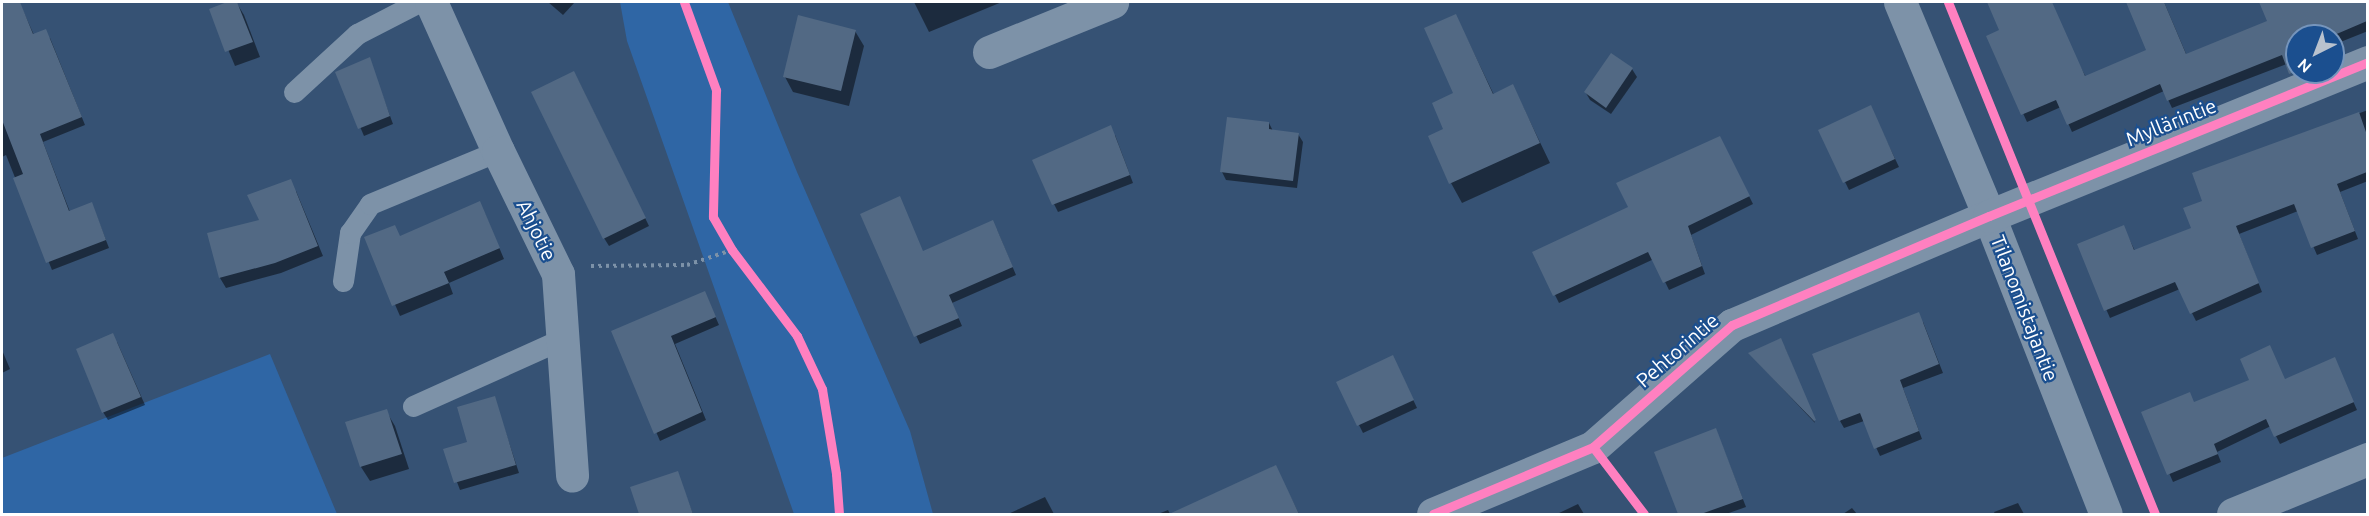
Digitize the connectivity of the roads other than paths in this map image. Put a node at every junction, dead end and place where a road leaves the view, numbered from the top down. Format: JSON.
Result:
{"nodes":[{"id":1,"x":419,"y":2,"type":"edge"},
{"id":2,"x":431,"y":2,"type":"edge"},
{"id":3,"x":1112,"y":2,"type":"edge"},
{"id":4,"x":1900,"y":2,"type":"edge"},
{"id":5,"x":989,"y":52,"type":"dead end"},
{"id":6,"x":2367,"y":62,"type":"edge"},
{"id":7,"x":294,"y":92,"type":"dead end"},
{"id":8,"x":498,"y":151,"type":"junction"},
{"id":9,"x":1989,"y":216,"type":"junction"},
{"id":10,"x":343,"y":281,"type":"dead end"},
{"id":11,"x":562,"y":339,"type":"junction"},
{"id":12,"x":413,"y":406,"type":"dead end"},
{"id":13,"x":2367,"y":459,"type":"edge"},
{"id":14,"x":572,"y":476,"type":"dead end"},
{"id":15,"x":1433,"y":514,"type":"edge"},
{"id":16,"x":2106,"y":514,"type":"edge"},
{"id":17,"x":2233,"y":514,"type":"edge"}],
"edges":[{"from":1,"to":7,"type":"lane"},
{"from":2,"to":8,"type":"street","name":"Ahjotie"},
{"from":3,"to":5,"type":"street"},
{"from":4,"to":9,"type":"street","name":"Tilanomistajantie"},
{"from":6,"to":9,"type":"street","name":"Myllärintie"},
{"from":8,"to":10,"type":"lane"},
{"from":8,"to":11,"type":"street","name":"Ahjotie"},
{"from":9,"to":15,"type":"street","name":"Pehtorintie"},
{"from":9,"to":16,"type":"street","name":"Tilanomistajantie"},
{"from":11,"to":12,"type":"lane"},
{"from":11,"to":14,"type":"street","name":"Ahjotie"},
{"from":13,"to":17,"type":"street"}]}
